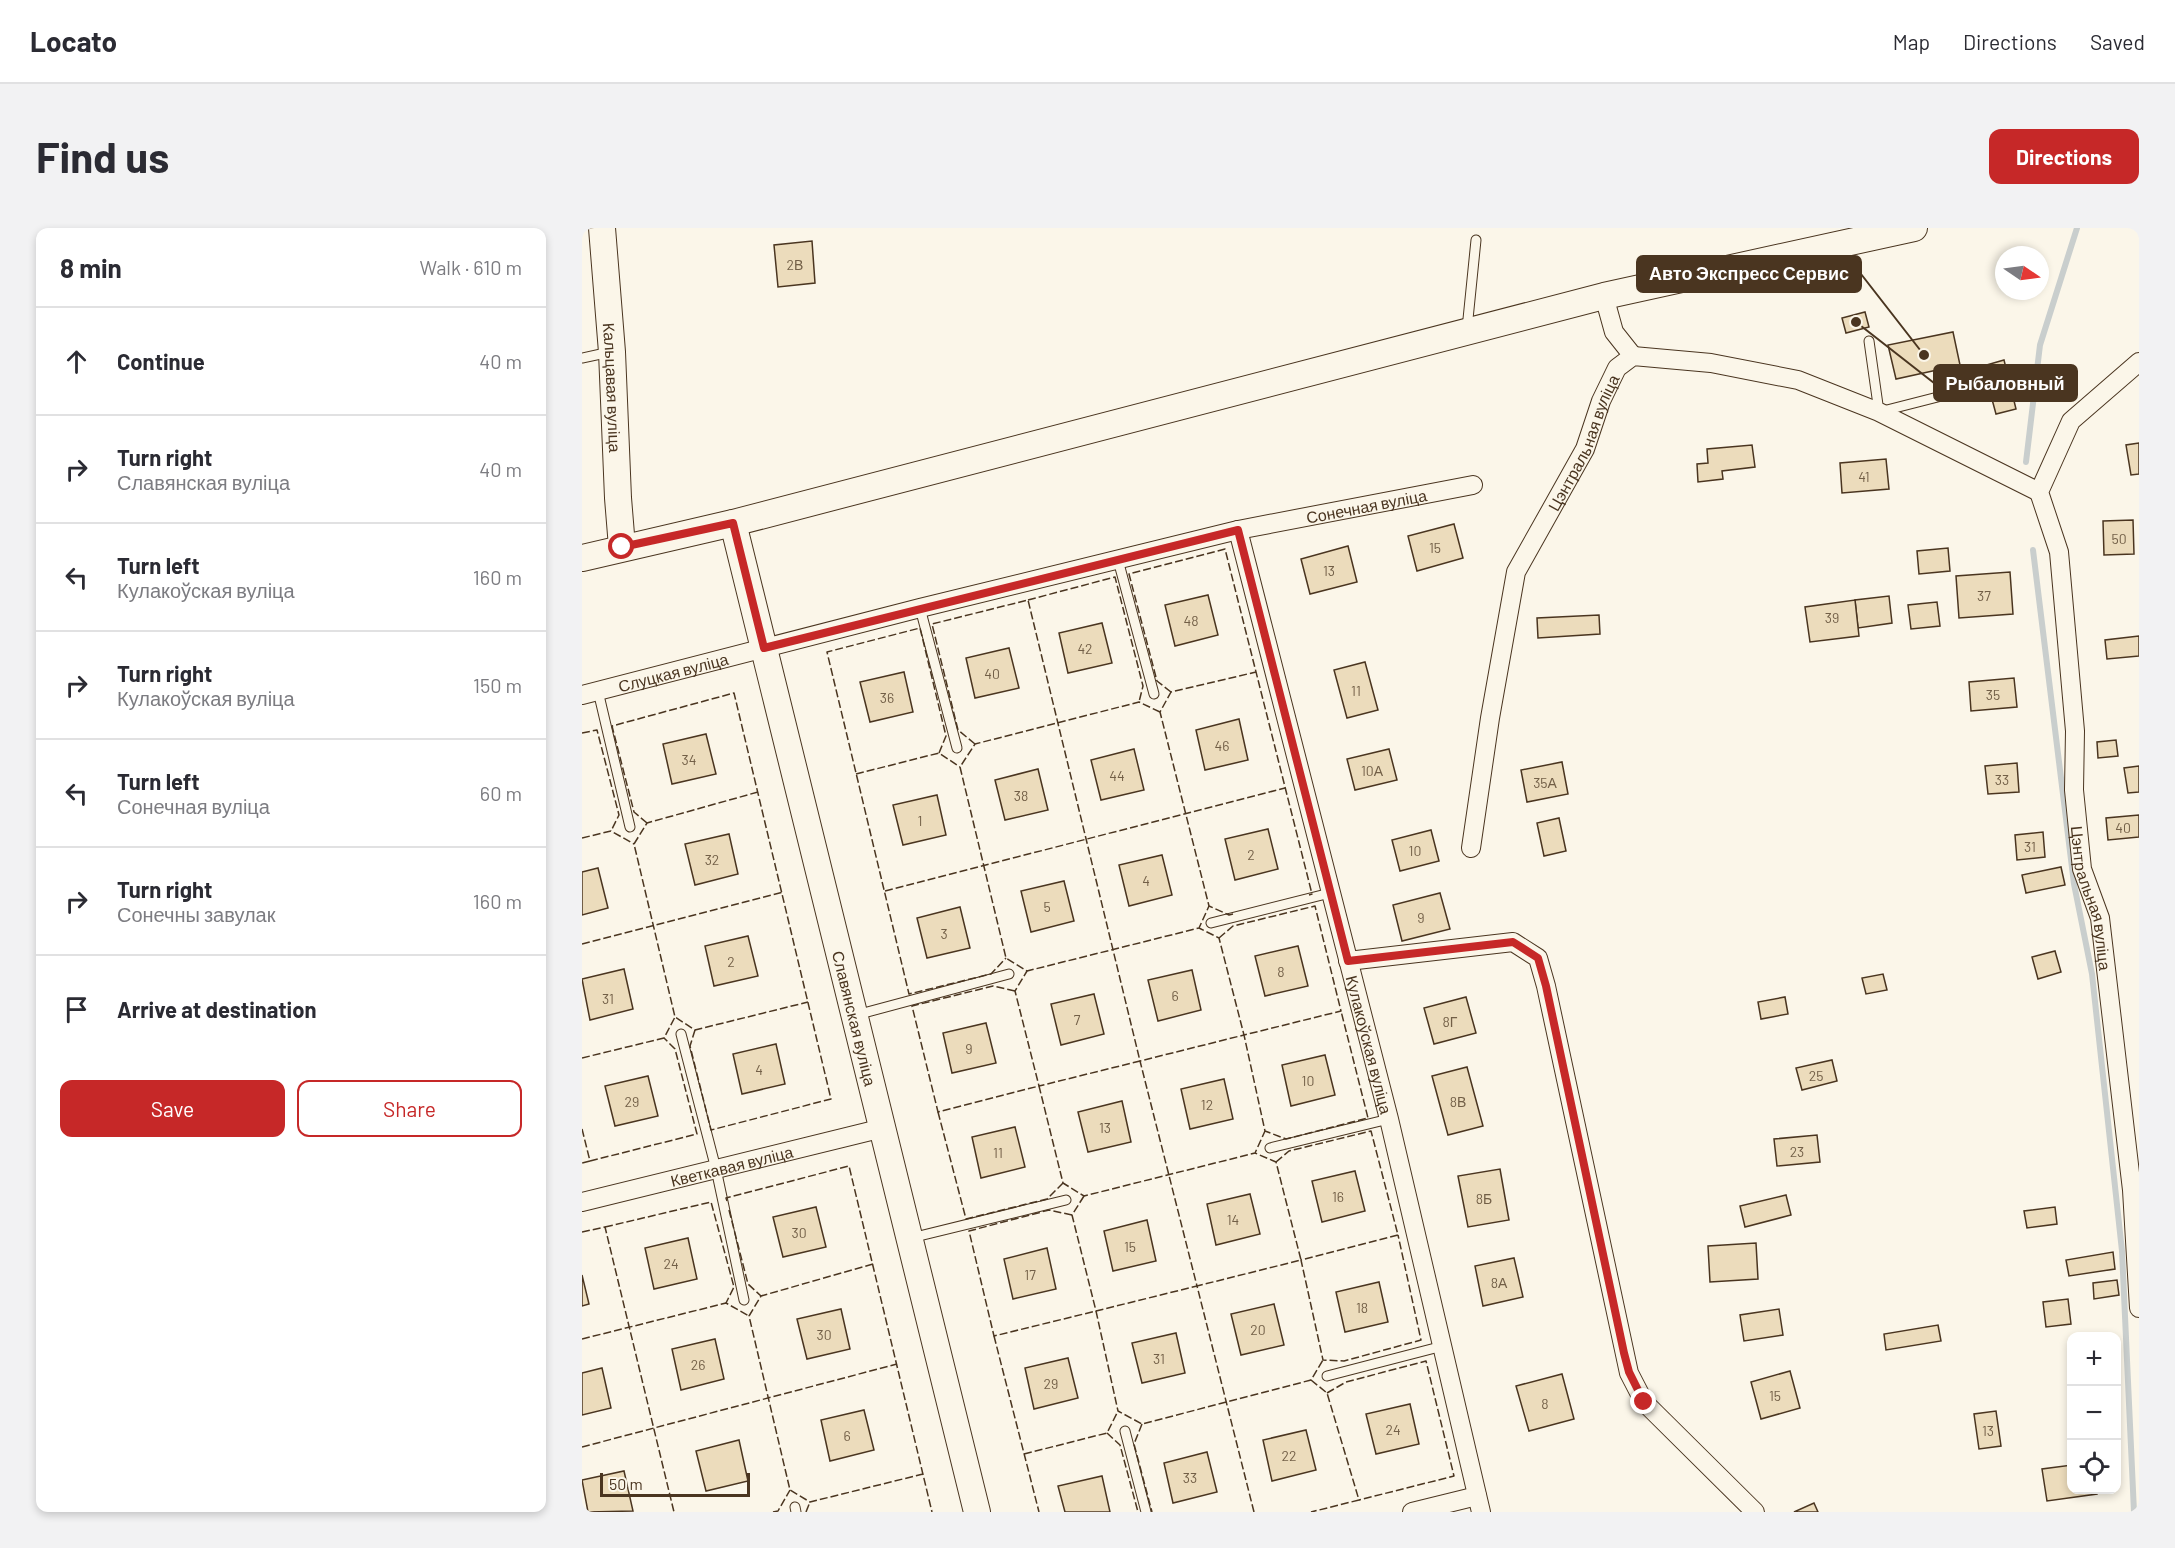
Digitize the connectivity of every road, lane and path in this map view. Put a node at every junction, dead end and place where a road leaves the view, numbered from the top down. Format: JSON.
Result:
{"nodes":[{"id":1,"x":602,"y":228,"type":"edge"},
{"id":2,"x":1914,"y":228,"type":"edge"},
{"id":3,"x":1476,"y":240,"type":"dead end"},
{"id":4,"x":1604,"y":296,"type":"junction"},
{"id":5,"x":1467,"y":331,"type":"junction"},
{"id":6,"x":1869,"y":341,"type":"dead end"},
{"id":7,"x":612,"y":352,"type":"junction"},
{"id":8,"x":1633,"y":356,"type":"junction"},
{"id":9,"x":582,"y":358,"type":"edge"},
{"id":10,"x":2139,"y":362,"type":"edge"},
{"id":11,"x":1973,"y":388,"type":"dead end"},
{"id":12,"x":1879,"y":412,"type":"junction"},
{"id":13,"x":1473,"y":485,"type":"dead end"},
{"id":14,"x":2039,"y":492,"type":"junction"},
{"id":15,"x":733,"y":523,"type":"junction"},
{"id":16,"x":1238,"y":530,"type":"junction"},
{"id":17,"x":622,"y":547,"type":"junction"},
{"id":18,"x":582,"y":558,"type":"edge"},
{"id":19,"x":1118,"y":560,"type":"junction"},
{"id":20,"x":920,"y":608,"type":"junction"},
{"id":21,"x":764,"y":648,"type":"junction"},
{"id":22,"x":590,"y":693,"type":"edge"},
{"id":23,"x":1154,"y":694,"type":"dead end"},
{"id":24,"x":957,"y":748,"type":"dead end"},
{"id":25,"x":630,"y":828,"type":"dead end"},
{"id":26,"x":1471,"y":848,"type":"dead end"},
{"id":27,"x":1330,"y":893,"type":"junction"},
{"id":28,"x":1211,"y":923,"type":"dead end"},
{"id":29,"x":1357,"y":960,"type":"junction"},
{"id":30,"x":1010,"y":974,"type":"dead end"},
{"id":31,"x":856,"y":1015,"type":"junction"},
{"id":32,"x":681,"y":1034,"type":"dead end"},
{"id":33,"x":1389,"y":1119,"type":"junction"},
{"id":34,"x":883,"y":1128,"type":"junction"},
{"id":35,"x":1270,"y":1148,"type":"dead end"},
{"id":36,"x":716,"y":1169,"type":"junction"},
{"id":37,"x":1066,"y":1200,"type":"dead end"},
{"id":38,"x":582,"y":1202,"type":"edge"},
{"id":39,"x":909,"y":1239,"type":"junction"},
{"id":40,"x":744,"y":1300,"type":"dead end"},
{"id":41,"x":2139,"y":1308,"type":"edge"},
{"id":42,"x":1443,"y":1346,"type":"junction"},
{"id":43,"x":1327,"y":1376,"type":"dead end"},
{"id":44,"x":1125,"y":1431,"type":"dead end"},
{"id":45,"x":1479,"y":1504,"type":"edge"},
{"id":46,"x":978,"y":1512,"type":"edge"},
{"id":47,"x":1146,"y":1512,"type":"edge"},
{"id":48,"x":1413,"y":1512,"type":"edge"},
{"id":49,"x":1755,"y":1512,"type":"edge"}],
"edges":[{"from":1,"to":7,"type":"main road","name":"Кальцавая вуліца"},
{"from":2,"to":4,"type":"main road"},
{"from":3,"to":5,"type":"lane"},
{"from":4,"to":5,"type":"main road"},
{"from":4,"to":8,"type":"street"},
{"from":5,"to":15,"type":"main road"},
{"from":6,"to":12,"type":"lane"},
{"from":7,"to":9,"type":"lane"},
{"from":7,"to":17,"type":"main road","name":"Кальцавая вуліца"},
{"from":8,"to":12,"type":"street"},
{"from":8,"to":26,"type":"street","name":"Цэнтральная вуліца"},
{"from":10,"to":14,"type":"street"},
{"from":11,"to":12,"type":"lane"},
{"from":12,"to":14,"type":"street"},
{"from":13,"to":16,"type":"street","name":"Сонечная вуліца"},
{"from":14,"to":41,"type":"street","name":"Цэнтральная вуліца"},
{"from":15,"to":17,"type":"main road"},
{"from":15,"to":21,"type":"main road","name":"Славянская вуліца"},
{"from":16,"to":19,"type":"street"},
{"from":16,"to":27,"type":"street","name":"Кулакоўская вуліца"},
{"from":17,"to":18,"type":"main road"},
{"from":19,"to":20,"type":"street"},
{"from":19,"to":23,"type":"lane"},
{"from":20,"to":21,"type":"street"},
{"from":20,"to":24,"type":"lane"},
{"from":21,"to":22,"type":"street","name":"Слуцкая вуліца"},
{"from":21,"to":31,"type":"main road","name":"Славянская вуліца"},
{"from":22,"to":25,"type":"lane"},
{"from":27,"to":28,"type":"lane"},
{"from":27,"to":29,"type":"street","name":"Кулакоўская вуліца"},
{"from":29,"to":33,"type":"street","name":"Кулакоўская вуліца"},
{"from":29,"to":49,"type":"street"},
{"from":30,"to":31,"type":"lane"},
{"from":31,"to":34,"type":"main road","name":"Славянская вуліца"},
{"from":32,"to":36,"type":"lane"},
{"from":33,"to":35,"type":"lane"},
{"from":33,"to":42,"type":"street","name":"Кулакоўская вуліца"},
{"from":34,"to":36,"type":"street","name":"Кветкавая вуліца"},
{"from":34,"to":39,"type":"main road","name":"Славянская вуліца"},
{"from":36,"to":38,"type":"street","name":"Кветкавая вуліца"},
{"from":36,"to":40,"type":"lane"},
{"from":37,"to":39,"type":"lane"},
{"from":39,"to":46,"type":"main road","name":"Славянская вуліца"},
{"from":42,"to":43,"type":"lane"},
{"from":42,"to":45,"type":"street","name":"Кулакоўская вуліца"},
{"from":44,"to":47,"type":"lane"},
{"from":45,"to":48,"type":"street"}]}
